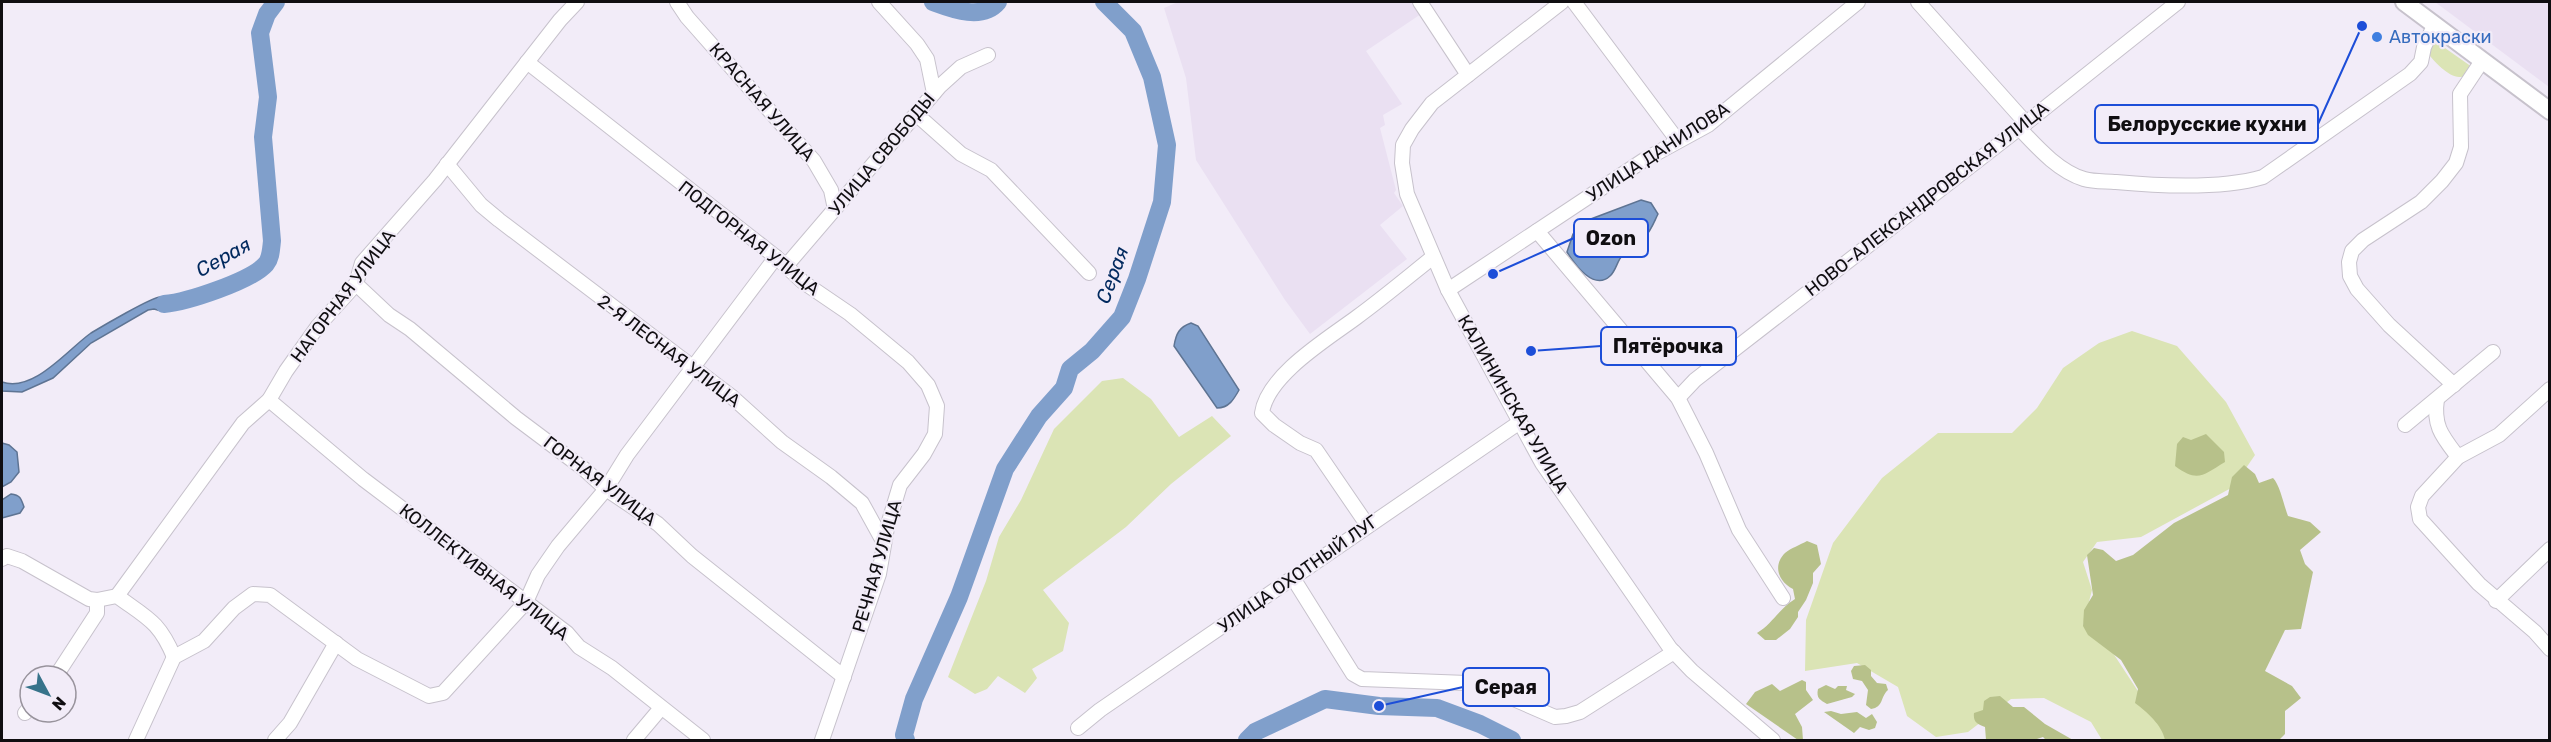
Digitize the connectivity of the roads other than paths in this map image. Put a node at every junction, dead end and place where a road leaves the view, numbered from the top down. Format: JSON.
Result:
{"nodes":[{"id":1,"x":577,"y":2,"type":"edge"},
{"id":2,"x":677,"y":2,"type":"edge"},
{"id":3,"x":879,"y":2,"type":"edge"},
{"id":4,"x":1420,"y":2,"type":"edge"},
{"id":5,"x":1562,"y":2,"type":"edge"},
{"id":6,"x":1574,"y":2,"type":"edge"},
{"id":7,"x":1858,"y":2,"type":"edge"},
{"id":8,"x":1918,"y":2,"type":"edge"},
{"id":9,"x":2178,"y":2,"type":"edge"},
{"id":10,"x":2404,"y":2,"type":"edge"},
{"id":11,"x":2434,"y":26,"type":"junction"},
{"id":12,"x":988,"y":55,"type":"dead end"},
{"id":13,"x":2482,"y":61,"type":"junction"},
{"id":14,"x":527,"y":62,"type":"junction"},
{"id":15,"x":1468,"y":75,"type":"junction"},
{"id":16,"x":934,"y":93,"type":"junction"},
{"id":17,"x":2550,"y":111,"type":"edge"},
{"id":18,"x":916,"y":114,"type":"junction"},
{"id":19,"x":2023,"y":125,"type":"junction"},
{"id":20,"x":1678,"y":141,"type":"junction"},
{"id":21,"x":447,"y":164,"type":"junction"},
{"id":22,"x":835,"y":209,"type":"junction"},
{"id":23,"x":1537,"y":231,"type":"junction"},
{"id":24,"x":1433,"y":257,"type":"junction"},
{"id":25,"x":781,"y":261,"type":"junction"},
{"id":26,"x":1089,"y":273,"type":"dead end"},
{"id":27,"x":356,"y":284,"type":"junction"},
{"id":28,"x":1448,"y":290,"type":"junction"},
{"id":29,"x":2493,"y":352,"type":"dead end"},
{"id":30,"x":691,"y":368,"type":"junction"},
{"id":31,"x":2454,"y":385,"type":"junction"},
{"id":32,"x":2550,"y":389,"type":"edge"},
{"id":33,"x":1678,"y":398,"type":"junction"},
{"id":34,"x":2438,"y":399,"type":"junction"},
{"id":35,"x":269,"y":400,"type":"junction"},
{"id":36,"x":1520,"y":422,"type":"junction"},
{"id":37,"x":2405,"y":424,"type":"dead end"},
{"id":38,"x":935,"y":434,"type":"joint"},
{"id":39,"x":2458,"y":457,"type":"junction"},
{"id":40,"x":606,"y":489,"type":"junction"},
{"id":41,"x":1368,"y":526,"type":"junction"},
{"id":42,"x":884,"y":543,"type":"junction"},
{"id":43,"x":2550,"y":549,"type":"edge"},
{"id":44,"x":2,"y":558,"type":"edge"},
{"id":45,"x":1293,"y":578,"type":"junction"},
{"id":46,"x":117,"y":596,"type":"junction"},
{"id":47,"x":1784,"y":598,"type":"dead end"},
{"id":48,"x":97,"y":600,"type":"junction"},
{"id":49,"x":2496,"y":601,"type":"junction"},
{"id":50,"x":526,"y":602,"type":"junction"},
{"id":51,"x":336,"y":643,"type":"junction"},
{"id":52,"x":2547,"y":643,"type":"edge"},
{"id":53,"x":1674,"y":652,"type":"junction"},
{"id":54,"x":174,"y":657,"type":"junction"},
{"id":55,"x":64,"y":664,"type":"edge"},
{"id":56,"x":844,"y":676,"type":"junction"},
{"id":57,"x":661,"y":708,"type":"junction"},
{"id":58,"x":1078,"y":728,"type":"dead end"},
{"id":59,"x":136,"y":741,"type":"edge"},
{"id":60,"x":275,"y":741,"type":"edge"},
{"id":61,"x":634,"y":741,"type":"edge"},
{"id":62,"x":703,"y":741,"type":"edge"},
{"id":63,"x":822,"y":741,"type":"edge"},
{"id":64,"x":1773,"y":741,"type":"edge"}],
"edges":[{"from":1,"to":14,"type":"street","name":"НАГОРНАЯ УЛИЦА"},
{"from":2,"to":22,"type":"street","name":"КРАСНАЯ УЛИЦА"},
{"from":3,"to":16,"type":"street"},
{"from":4,"to":15,"type":"street"},
{"from":5,"to":15,"type":"street"},
{"from":6,"to":20,"type":"street"},
{"from":7,"to":20,"type":"street","name":"УЛИЦА ДАНИЛОВА"},
{"from":8,"to":19,"type":"street"},
{"from":9,"to":19,"type":"street","name":"НОВО-АЛЕКСАНДРОВСКАЯ УЛИЦА"},
{"from":10,"to":11,"type":"main road"},
{"from":11,"to":13,"type":"main road"},
{"from":11,"to":19,"type":"street"},
{"from":12,"to":16,"type":"street","name":"УЛИЦА СВОБОДЫ"},
{"from":13,"to":17,"type":"main road"},
{"from":13,"to":31,"type":"street"},
{"from":14,"to":21,"type":"street","name":"НАГОРНАЯ УЛИЦА"},
{"from":14,"to":25,"type":"street","name":"ПОДГОРНАЯ УЛИЦА"},
{"from":15,"to":24,"type":"street","name":"КАЛИНИНСКАЯ УЛИЦА"},
{"from":16,"to":18,"type":"street","name":"УЛИЦА СВОБОДЫ"},
{"from":18,"to":22,"type":"street","name":"УЛИЦА СВОБОДЫ"},
{"from":18,"to":26,"type":"street"},
{"from":19,"to":33,"type":"street","name":"НОВО-АЛЕКСАНДРОВСКАЯ УЛИЦА"},
{"from":20,"to":23,"type":"street","name":"УЛИЦА ДАНИЛОВА"},
{"from":21,"to":27,"type":"street","name":"НАГОРНАЯ УЛИЦА"},
{"from":21,"to":30,"type":"street","name":"2-Я ЛЕСНАЯ УЛИЦА"},
{"from":22,"to":25,"type":"street","name":"УЛИЦА СВОБОДЫ"},
{"from":23,"to":28,"type":"street","name":"УЛИЦА ДАНИЛОВА"},
{"from":23,"to":33,"type":"street"},
{"from":24,"to":28,"type":"street","name":"КАЛИНИНСКАЯ УЛИЦА"},
{"from":24,"to":41,"type":"street"},
{"from":25,"to":30,"type":"street","name":"УЛИЦА СВОБОДЫ"},
{"from":25,"to":38,"type":"street","name":"ПОДГОРНАЯ УЛИЦА"},
{"from":27,"to":35,"type":"street","name":"НАГОРНАЯ УЛИЦА"},
{"from":27,"to":40,"type":"street","name":"ГОРНАЯ УЛИЦА"},
{"from":28,"to":36,"type":"street","name":"КАЛИНИНСКАЯ УЛИЦА"},
{"from":29,"to":31,"type":"street"},
{"from":30,"to":40,"type":"street","name":"УЛИЦА СВОБОДЫ"},
{"from":30,"to":42,"type":"street","name":"2-Я ЛЕСНАЯ УЛИЦА"},
{"from":31,"to":34,"type":"street"},
{"from":32,"to":39,"type":"street"},
{"from":33,"to":47,"type":"street"},
{"from":34,"to":37,"type":"street"},
{"from":34,"to":39,"type":"street"},
{"from":35,"to":46,"type":"street","name":"НАГОРНАЯ УЛИЦА"},
{"from":35,"to":50,"type":"street","name":"КОЛЛЕКТИВНАЯ УЛИЦА"},
{"from":36,"to":41,"type":"street","name":"УЛИЦА ОХОТНЫЙ ЛУГ"},
{"from":36,"to":53,"type":"street","name":"КАЛИНИНСКАЯ УЛИЦА"},
{"from":38,"to":42,"type":"street","name":"РЕЧНАЯ УЛИЦА"},
{"from":39,"to":49,"type":"street"},
{"from":40,"to":50,"type":"street","name":"УЛИЦА СВОБОДЫ"},
{"from":40,"to":56,"type":"street","name":"ГОРНАЯ УЛИЦА"},
{"from":41,"to":45,"type":"street","name":"УЛИЦА ОХОТНЫЙ ЛУГ"},
{"from":42,"to":56,"type":"street","name":"РЕЧНАЯ УЛИЦА"},
{"from":43,"to":49,"type":"street"},
{"from":44,"to":48,"type":"street"},
{"from":45,"to":53,"type":"street"},
{"from":45,"to":58,"type":"street","name":"УЛИЦА ОХОТНЫЙ ЛУГ"},
{"from":46,"to":48,"type":"street"},
{"from":46,"to":54,"type":"street"},
{"from":48,"to":55,"type":"street"},
{"from":49,"to":52,"type":"street"},
{"from":50,"to":51,"type":"street","name":"УЛИЦА СВОБОДЫ"},
{"from":50,"to":57,"type":"street","name":"КОЛЛЕКТИВНАЯ УЛИЦА"},
{"from":51,"to":54,"type":"street"},
{"from":51,"to":60,"type":"street"},
{"from":53,"to":64,"type":"street","name":"КАЛИНИНСКАЯ УЛИЦА"},
{"from":54,"to":59,"type":"street"},
{"from":56,"to":63,"type":"street","name":"РЕЧНАЯ УЛИЦА"},
{"from":57,"to":61,"type":"street"},
{"from":57,"to":62,"type":"street","name":"КОЛЛЕКТИВНАЯ УЛИЦА"}]}
